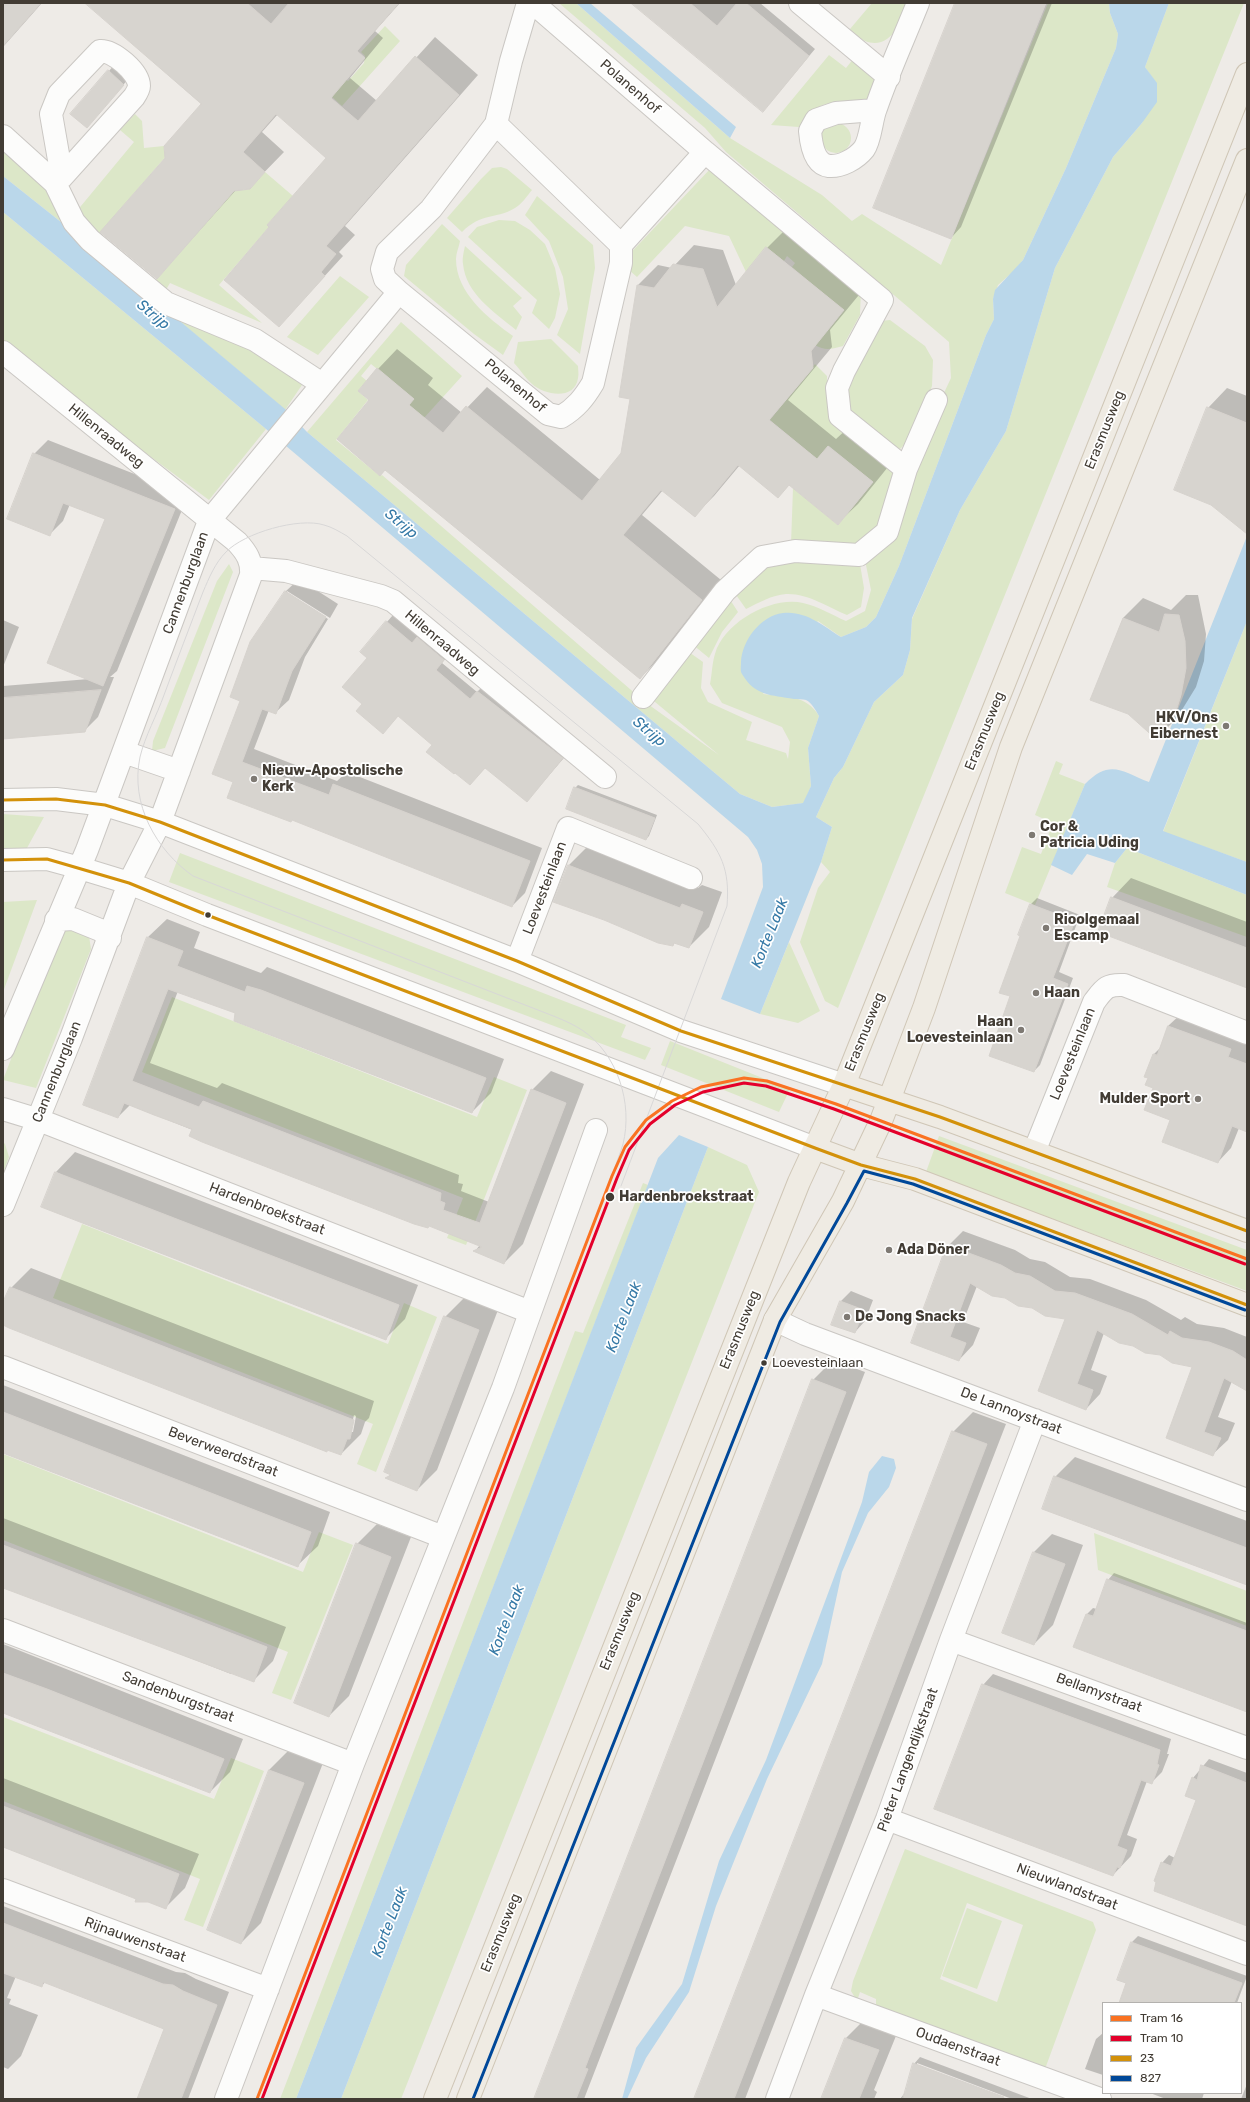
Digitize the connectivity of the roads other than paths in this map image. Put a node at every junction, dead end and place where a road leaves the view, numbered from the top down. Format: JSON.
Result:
{"nodes":[{"id":1,"x":528,"y":3,"type":"edge"},
{"id":2,"x":533,"y":3,"type":"edge"},
{"id":3,"x":800,"y":3,"type":"edge"},
{"id":4,"x":918,"y":3,"type":"edge"},
{"id":5,"x":1247,"y":74,"type":"edge"},
{"id":6,"x":889,"y":77,"type":"junction"},
{"id":7,"x":875,"y":110,"type":"dead end"},
{"id":8,"x":496,"y":124,"type":"junction"},
{"id":9,"x":3,"y":136,"type":"edge"},
{"id":10,"x":705,"y":152,"type":"junction"},
{"id":11,"x":1247,"y":160,"type":"edge"},
{"id":12,"x":58,"y":180,"type":"junction"},
{"id":13,"x":622,"y":245,"type":"junction"},
{"id":14,"x":399,"y":292,"type":"junction"},
{"id":15,"x":3,"y":352,"type":"edge"},
{"id":16,"x":322,"y":384,"type":"junction"},
{"id":17,"x":936,"y":400,"type":"dead end"},
{"id":18,"x":906,"y":469,"type":"junction"},
{"id":19,"x":209,"y":521,"type":"junction"},
{"id":20,"x":251,"y":568,"type":"junction"},
{"id":21,"x":643,"y":697,"type":"dead end"},
{"id":22,"x":124,"y":752,"type":"junction"},
{"id":23,"x":179,"y":771,"type":"junction"},
{"id":24,"x":605,"y":777,"type":"dead end"},
{"id":25,"x":3,"y":800,"type":"edge"},
{"id":26,"x":105,"y":805,"type":"junction"},
{"id":27,"x":160,"y":822,"type":"junction"},
{"id":28,"x":3,"y":860,"type":"edge"},
{"id":29,"x":80,"y":868,"type":"junction"},
{"id":30,"x":691,"y":878,"type":"dead end"},
{"id":31,"x":129,"y":883,"type":"junction"},
{"id":32,"x":56,"y":920,"type":"junction"},
{"id":33,"x":110,"y":938,"type":"junction"},
{"id":34,"x":517,"y":961,"type":"junction"},
{"id":35,"x":1247,"y":1033,"type":"edge"},
{"id":36,"x":3,"y":1049,"type":"edge"},
{"id":37,"x":844,"y":1085,"type":"junction"},
{"id":38,"x":889,"y":1101,"type":"junction"},
{"id":39,"x":3,"y":1109,"type":"edge"},
{"id":40,"x":39,"y":1120,"type":"junction"},
{"id":41,"x":596,"y":1130,"type":"dead end"},
{"id":42,"x":815,"y":1148,"type":"junction"},
{"id":43,"x":1034,"y":1152,"type":"junction"},
{"id":44,"x":861,"y":1165,"type":"junction"},
{"id":45,"x":3,"y":1205,"type":"edge"},
{"id":46,"x":1247,"y":1231,"type":"edge"},
{"id":47,"x":1247,"y":1305,"type":"edge"},
{"id":48,"x":530,"y":1312,"type":"junction"},
{"id":49,"x":775,"y":1320,"type":"junction"},
{"id":50,"x":3,"y":1367,"type":"edge"},
{"id":51,"x":1035,"y":1420,"type":"junction"},
{"id":52,"x":1247,"y":1500,"type":"edge"},
{"id":53,"x":443,"y":1537,"type":"junction"},
{"id":54,"x":3,"y":1630,"type":"edge"},
{"id":55,"x":951,"y":1640,"type":"junction"},
{"id":56,"x":1247,"y":1748,"type":"edge"},
{"id":57,"x":352,"y":1764,"type":"junction"},
{"id":58,"x":887,"y":1819,"type":"junction"},
{"id":59,"x":3,"y":1890,"type":"edge"},
{"id":60,"x":1247,"y":1954,"type":"edge"},
{"id":61,"x":268,"y":1989,"type":"junction"},
{"id":62,"x":816,"y":1995,"type":"junction"},
{"id":63,"x":226,"y":2099,"type":"edge"},
{"id":64,"x":435,"y":2099,"type":"edge"},
{"id":65,"x":468,"y":2099,"type":"edge"},
{"id":66,"x":776,"y":2099,"type":"edge"},
{"id":67,"x":1100,"y":2099,"type":"edge"}],
"edges":[{"from":1,"to":8,"type":"street","name":"Polanenhof"},
{"from":2,"to":10,"type":"street","name":"Polanenhof"},
{"from":3,"to":6,"type":"street"},
{"from":4,"to":6,"type":"street"},
{"from":5,"to":37,"type":"main road","name":"Erasmusweg"},
{"from":6,"to":7,"type":"street"},
{"from":8,"to":13,"type":"street"},
{"from":8,"to":14,"type":"street","name":"Polanenhof"},
{"from":9,"to":12,"type":"street"},
{"from":10,"to":13,"type":"street"},
{"from":10,"to":18,"type":"street","name":"Polanenhof"},
{"from":11,"to":38,"type":"main road","name":"Erasmusweg"},
{"from":12,"to":12,"type":"street"},
{"from":12,"to":16,"type":"street"},
{"from":13,"to":14,"type":"street","name":"Polanenhof"},
{"from":14,"to":16,"type":"street"},
{"from":15,"to":19,"type":"street","name":"Hillenraadweg"},
{"from":16,"to":19,"type":"street"},
{"from":17,"to":18,"type":"street"},
{"from":18,"to":21,"type":"street"},
{"from":19,"to":20,"type":"street","name":"Cannenburglaan"},
{"from":19,"to":22,"type":"street","name":"Cannenburglaan"},
{"from":20,"to":23,"type":"street","name":"Cannenburglaan"},
{"from":20,"to":24,"type":"street","name":"Hillenraadweg"},
{"from":22,"to":23,"type":"street"},
{"from":22,"to":26,"type":"street","name":"Cannenburglaan"},
{"from":23,"to":27,"type":"street","name":"Cannenburglaan"},
{"from":25,"to":26,"type":"street"},
{"from":26,"to":27,"type":"street"},
{"from":26,"to":29,"type":"street","name":"Cannenburglaan"},
{"from":27,"to":31,"type":"street","name":"Cannenburglaan"},
{"from":27,"to":34,"type":"street"},
{"from":28,"to":29,"type":"street"},
{"from":29,"to":31,"type":"street"},
{"from":29,"to":32,"type":"street","name":"Cannenburglaan"},
{"from":30,"to":34,"type":"street","name":"Loevesteinlaan"},
{"from":31,"to":33,"type":"street","name":"Cannenburglaan"},
{"from":31,"to":42,"type":"street"},
{"from":32,"to":33,"type":"street"},
{"from":32,"to":36,"type":"street","name":"Cannenburglaan"},
{"from":33,"to":40,"type":"street","name":"Cannenburglaan"},
{"from":34,"to":37,"type":"street"},
{"from":35,"to":43,"type":"street","name":"Loevesteinlaan"},
{"from":37,"to":38,"type":"main road"},
{"from":37,"to":42,"type":"main road","name":"Erasmusweg"},
{"from":38,"to":43,"type":"main road"},
{"from":38,"to":44,"type":"main road","name":"Erasmusweg"},
{"from":39,"to":40,"type":"street","name":"Hardenbroekstraat"},
{"from":40,"to":45,"type":"street","name":"Cannenburglaan"},
{"from":40,"to":48,"type":"street","name":"Hardenbroekstraat"},
{"from":41,"to":48,"type":"street"},
{"from":42,"to":44,"type":"main road"},
{"from":42,"to":64,"type":"main road","name":"Erasmusweg"},
{"from":43,"to":46,"type":"main road"},
{"from":44,"to":47,"type":"main road"},
{"from":44,"to":49,"type":"main road","name":"Erasmusweg"},
{"from":48,"to":53,"type":"street"},
{"from":49,"to":51,"type":"street","name":"De Lannoystraat"},
{"from":49,"to":65,"type":"main road","name":"Erasmusweg"},
{"from":50,"to":53,"type":"street","name":"Beverweerdstraat"},
{"from":51,"to":52,"type":"street","name":"De Lannoystraat"},
{"from":51,"to":55,"type":"street","name":"Pieter Langendijkstraat"},
{"from":53,"to":57,"type":"street"},
{"from":54,"to":57,"type":"street","name":"Sandenburgstraat"},
{"from":55,"to":56,"type":"street","name":"Bellamystraat"},
{"from":55,"to":58,"type":"street","name":"Pieter Langendijkstraat"},
{"from":57,"to":61,"type":"street"},
{"from":58,"to":60,"type":"street","name":"Nieuwlandstraat"},
{"from":58,"to":62,"type":"street","name":"Pieter Langendijkstraat"},
{"from":59,"to":61,"type":"street","name":"Rijnauwenstraat"},
{"from":61,"to":63,"type":"street"},
{"from":62,"to":66,"type":"street","name":"Pieter Langendijkstraat"},
{"from":62,"to":67,"type":"street","name":"Oudaenstraat"}]}
